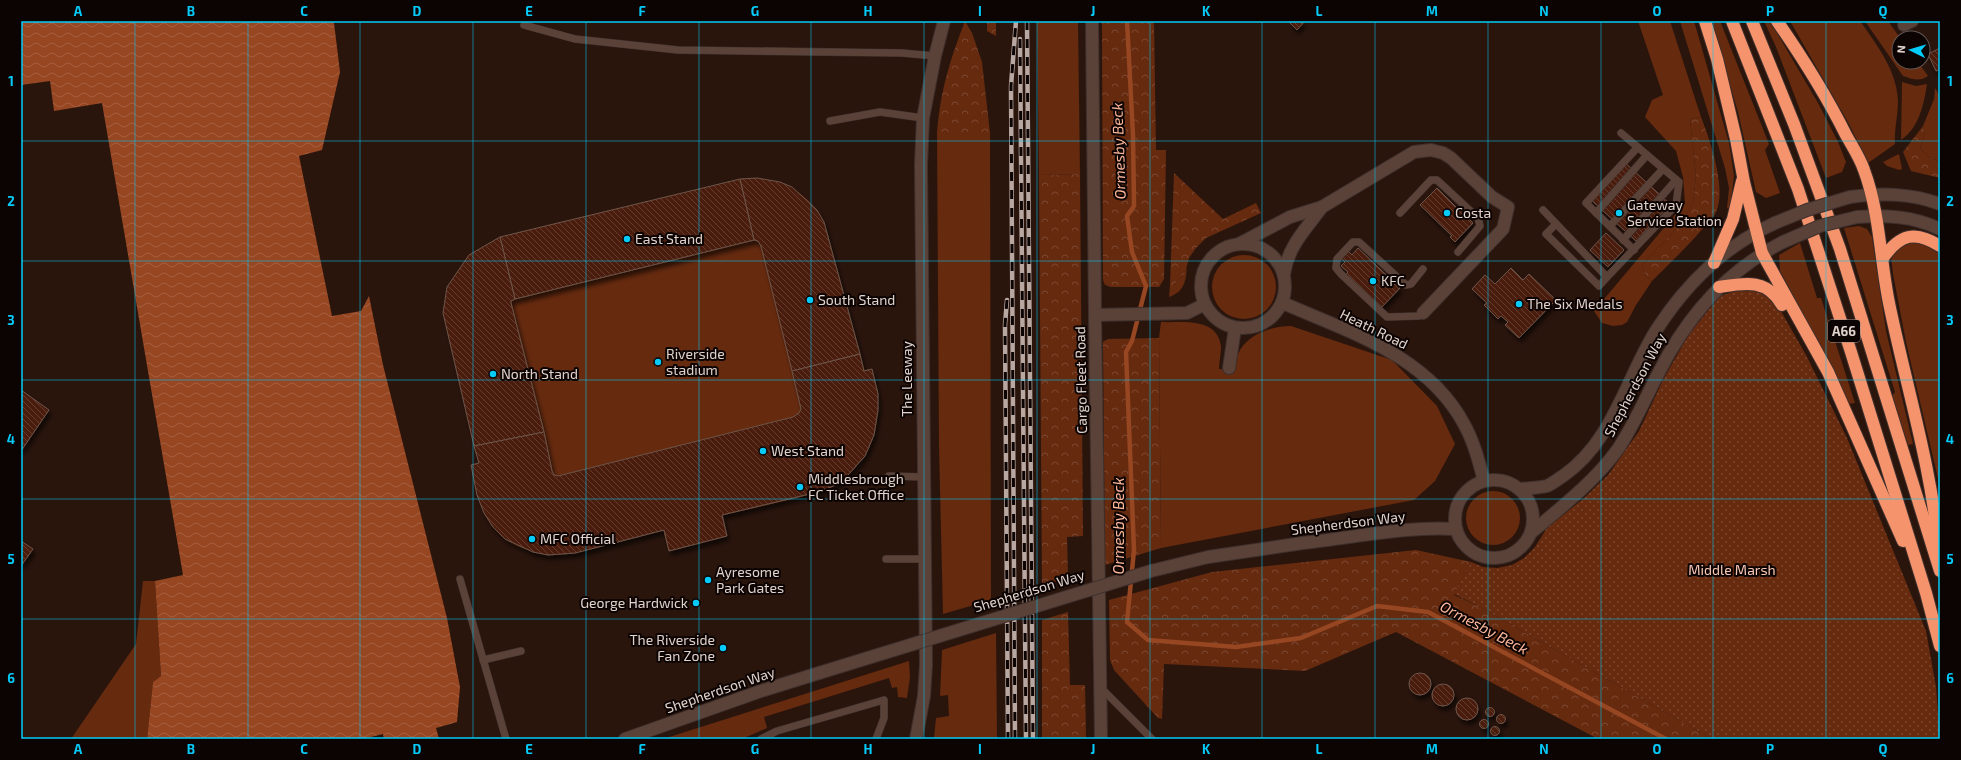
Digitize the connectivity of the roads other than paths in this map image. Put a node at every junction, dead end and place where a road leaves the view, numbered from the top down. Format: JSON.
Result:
{"nodes":[{"id":1,"x":944,"y":21,"type":"edge"},
{"id":2,"x":1092,"y":21,"type":"edge"},
{"id":3,"x":1705,"y":21,"type":"edge"},
{"id":4,"x":1732,"y":21,"type":"edge"},
{"id":5,"x":1752,"y":21,"type":"edge"},
{"id":6,"x":1777,"y":21,"type":"edge"},
{"id":7,"x":524,"y":25,"type":"dead end"},
{"id":8,"x":935,"y":56,"type":"junction"},
{"id":9,"x":923,"y":118,"type":"junction"},
{"id":10,"x":830,"y":121,"type":"dead end"},
{"id":11,"x":1621,"y":133,"type":"dead end"},
{"id":12,"x":1638,"y":147,"type":"junction"},
{"id":13,"x":1647,"y":155,"type":"junction"},
{"id":14,"x":1663,"y":169,"type":"junction"},
{"id":15,"x":1743,"y":176,"type":"junction"},
{"id":16,"x":1676,"y":180,"type":"junction"},
{"id":17,"x":1871,"y":194,"type":"junction"},
{"id":18,"x":1940,"y":204,"type":"edge"},
{"id":19,"x":1322,"y":207,"type":"junction"},
{"id":20,"x":1543,"y":210,"type":"dead end"},
{"id":21,"x":1400,"y":213,"type":"dead end"},
{"id":22,"x":1596,"y":213,"type":"junction"},
{"id":23,"x":1876,"y":216,"type":"junction"},
{"id":24,"x":1556,"y":224,"type":"junction"},
{"id":25,"x":1610,"y":226,"type":"junction"},
{"id":26,"x":1940,"y":229,"type":"edge"},
{"id":27,"x":1756,"y":232,"type":"junction"},
{"id":28,"x":1623,"y":240,"type":"junction"},
{"id":29,"x":1239,"y":244,"type":"junction"},
{"id":30,"x":1940,"y":246,"type":"edge"},
{"id":31,"x":1634,"y":250,"type":"junction"},
{"id":32,"x":1458,"y":252,"type":"dead end"},
{"id":33,"x":1762,"y":253,"type":"junction"},
{"id":34,"x":1883,"y":258,"type":"junction"},
{"id":35,"x":1714,"y":263,"type":"junction"},
{"id":36,"x":1423,"y":269,"type":"dead end"},
{"id":37,"x":1284,"y":274,"type":"junction"},
{"id":38,"x":1607,"y":277,"type":"junction"},
{"id":39,"x":1718,"y":287,"type":"junction"},
{"id":40,"x":1282,"y":303,"type":"junction"},
{"id":41,"x":1205,"y":304,"type":"junction"},
{"id":42,"x":1423,"y":313,"type":"joint"},
{"id":43,"x":1094,"y":315,"type":"junction"},
{"id":44,"x":1235,"y":328,"type":"junction"},
{"id":45,"x":1812,"y":345,"type":"junction"},
{"id":46,"x":1229,"y":368,"type":"dead end"},
{"id":47,"x":889,"y":476,"type":"dead end"},
{"id":48,"x":923,"y":477,"type":"junction"},
{"id":49,"x":1484,"y":481,"type":"junction"},
{"id":50,"x":1520,"y":489,"type":"junction"},
{"id":51,"x":1455,"y":529,"type":"junction"},
{"id":52,"x":1533,"y":531,"type":"junction"},
{"id":53,"x":886,"y":559,"type":"dead end"},
{"id":54,"x":924,"y":559,"type":"junction"},
{"id":55,"x":1940,"y":564,"type":"edge"},
{"id":56,"x":1940,"y":571,"type":"edge"},
{"id":57,"x":460,"y":579,"type":"dead end"},
{"id":58,"x":1926,"y":593,"type":"junction"},
{"id":59,"x":1940,"y":646,"type":"edge"},
{"id":60,"x":521,"y":651,"type":"dead end"},
{"id":61,"x":483,"y":660,"type":"junction"},
{"id":62,"x":1101,"y":688,"type":"junction"},
{"id":63,"x":506,"y":739,"type":"edge"},
{"id":64,"x":625,"y":739,"type":"edge"},
{"id":65,"x":761,"y":739,"type":"edge"},
{"id":66,"x":876,"y":739,"type":"edge"},
{"id":67,"x":916,"y":739,"type":"edge"},
{"id":68,"x":1101,"y":739,"type":"edge"},
{"id":69,"x":1152,"y":739,"type":"edge"}],
"edges":[{"from":1,"to":8,"type":"street","name":"The Leeway"},
{"from":2,"to":43,"type":"street","name":"Cargo Fleet Road"},
{"from":3,"to":15,"type":"highway"},
{"from":4,"to":58,"type":"highway","number":"A66"},
{"from":5,"to":56,"type":"highway","number":"A66"},
{"from":6,"to":17,"type":"highway"},
{"from":7,"to":8,"type":"lane"},
{"from":8,"to":9,"type":"street","name":"The Leeway"},
{"from":9,"to":10,"type":"lane"},
{"from":9,"to":48,"type":"street","name":"The Leeway"},
{"from":11,"to":12,"type":"lane"},
{"from":12,"to":13,"type":"lane"},
{"from":12,"to":22,"type":"lane"},
{"from":13,"to":14,"type":"lane"},
{"from":13,"to":22,"type":"lane"},
{"from":14,"to":16,"type":"lane"},
{"from":14,"to":25,"type":"lane"},
{"from":15,"to":27,"type":"highway"},
{"from":15,"to":35,"type":"highway"},
{"from":16,"to":28,"type":"lane"},
{"from":16,"to":31,"type":"lane"},
{"from":17,"to":18,"type":"street","name":"Shepherdson Way"},
{"from":17,"to":23,"type":"highway"},
{"from":17,"to":27,"type":"street","name":"Shepherdson Way","bridge":true},
{"from":19,"to":29,"type":"street"},
{"from":19,"to":37,"type":"street"},
{"from":19,"to":42,"type":"street"},
{"from":20,"to":24,"type":"lane"},
{"from":21,"to":32,"type":"lane"},
{"from":22,"to":25,"type":"lane"},
{"from":23,"to":26,"type":"street","name":"Shepherdson Way"},
{"from":23,"to":33,"type":"street","name":"Shepherdson Way","bridge":true},
{"from":23,"to":34,"type":"highway"},
{"from":24,"to":38,"type":"lane"},
{"from":24,"to":38,"type":"lane"},
{"from":25,"to":28,"type":"lane"},
{"from":27,"to":33,"type":"highway"},
{"from":27,"to":35,"type":"street","name":"Shepherdson Way"},
{"from":28,"to":31,"type":"lane"},
{"from":29,"to":37,"type":"street"},
{"from":29,"to":41,"type":"street"},
{"from":30,"to":34,"type":"highway"},
{"from":31,"to":38,"type":"lane"},
{"from":33,"to":39,"type":"street","name":"Shepherdson Way"},
{"from":33,"to":45,"type":"highway","number":"A66"},
{"from":34,"to":55,"type":"highway"},
{"from":35,"to":50,"type":"street","name":"Shepherdson Way"},
{"from":36,"to":42,"type":"lane"},
{"from":37,"to":40,"type":"street"},
{"from":39,"to":45,"type":"highway"},
{"from":39,"to":52,"type":"street","name":"Shepherdson Way"},
{"from":40,"to":44,"type":"street"},
{"from":40,"to":49,"type":"street","name":"Heath Road"},
{"from":41,"to":43,"type":"street"},
{"from":41,"to":44,"type":"street"},
{"from":43,"to":62,"type":"street","name":"Cargo Fleet Road"},
{"from":44,"to":46,"type":"street"},
{"from":45,"to":58,"type":"highway","number":"A66"},
{"from":47,"to":48,"type":"lane"},
{"from":48,"to":54,"type":"street","name":"The Leeway"},
{"from":49,"to":50,"type":"street"},
{"from":49,"to":51,"type":"street"},
{"from":50,"to":52,"type":"street"},
{"from":51,"to":52,"type":"street","name":"Shepherdson Way"},
{"from":51,"to":64,"type":"street","name":"Shepherdson Way","bridge":true},
{"from":53,"to":54,"type":"lane"},
{"from":54,"to":67,"type":"street","name":"The Leeway"},
{"from":57,"to":61,"type":"lane"},
{"from":58,"to":59,"type":"highway","number":"A66"},
{"from":60,"to":61,"type":"lane"},
{"from":61,"to":63,"type":"lane"},
{"from":62,"to":68,"type":"street","name":"Cargo Fleet Road"},
{"from":62,"to":69,"type":"lane"},
{"from":65,"to":66,"type":"lane"}]}
